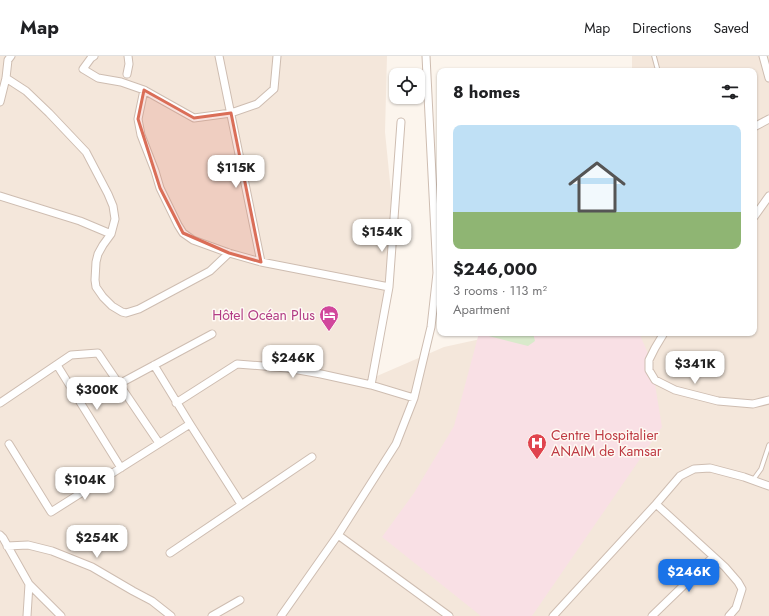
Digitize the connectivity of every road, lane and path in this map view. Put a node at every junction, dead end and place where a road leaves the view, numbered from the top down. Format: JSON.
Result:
{"nodes":[{"id":1,"x":11,"y":56,"type":"edge"},
{"id":2,"x":94,"y":56,"type":"edge"},
{"id":3,"x":128,"y":56,"type":"edge"},
{"id":4,"x":219,"y":56,"type":"edge"},
{"id":5,"x":277,"y":56,"type":"edge"},
{"id":6,"x":426,"y":56,"type":"edge"},
{"id":7,"x":654,"y":56,"type":"edge"},
{"id":8,"x":763,"y":56,"type":"edge"},
{"id":9,"x":657,"y":68,"type":"edge"},
{"id":10,"x":126,"y":74,"type":"dead end"},
{"id":11,"x":6,"y":78,"type":"junction"},
{"id":12,"x":769,"y":78,"type":"edge"},
{"id":13,"x":144,"y":90,"type":"junction"},
{"id":14,"x":0,"y":102,"type":"edge"},
{"id":15,"x":231,"y":113,"type":"junction"},
{"id":16,"x":769,"y":119,"type":"edge"},
{"id":17,"x":402,"y":122,"type":"dead end"},
{"id":18,"x":757,"y":125,"type":"edge"},
{"id":19,"x":0,"y":196,"type":"edge"},
{"id":20,"x":769,"y":196,"type":"edge"},
{"id":21,"x":757,"y":213,"type":"edge"},
{"id":22,"x":111,"y":234,"type":"junction"},
{"id":23,"x":229,"y":253,"type":"junction"},
{"id":24,"x":261,"y":262,"type":"junction"},
{"id":25,"x":388,"y":287,"type":"junction"},
{"id":26,"x":212,"y":334,"type":"dead end"},
{"id":27,"x":662,"y":336,"type":"edge"},
{"id":28,"x":57,"y":364,"type":"junction"},
{"id":29,"x":154,"y":365,"type":"junction"},
{"id":30,"x":119,"y":384,"type":"junction"},
{"id":31,"x":371,"y":385,"type":"junction"},
{"id":32,"x":414,"y":398,"type":"junction"},
{"id":33,"x":769,"y":400,"type":"edge"},
{"id":34,"x":0,"y":403,"type":"edge"},
{"id":35,"x":176,"y":403,"type":"junction"},
{"id":36,"x":190,"y":424,"type":"junction"},
{"id":37,"x":159,"y":443,"type":"junction"},
{"id":38,"x":9,"y":444,"type":"dead end"},
{"id":39,"x":769,"y":445,"type":"edge"},
{"id":40,"x":312,"y":457,"type":"dead end"},
{"id":41,"x":121,"y":468,"type":"junction"},
{"id":42,"x":752,"y":480,"type":"junction"},
{"id":43,"x":769,"y":486,"type":"edge"},
{"id":44,"x":241,"y":504,"type":"junction"},
{"id":45,"x":656,"y":504,"type":"junction"},
{"id":46,"x":0,"y":535,"type":"edge"},
{"id":47,"x":338,"y":535,"type":"junction"},
{"id":48,"x":7,"y":546,"type":"junction"},
{"id":49,"x":170,"y":553,"type":"dead end"},
{"id":50,"x":713,"y":557,"type":"junction"},
{"id":51,"x":29,"y":584,"type":"junction"},
{"id":52,"x":240,"y":600,"type":"dead end"},
{"id":53,"x":27,"y":616,"type":"edge"},
{"id":54,"x":61,"y":616,"type":"edge"},
{"id":55,"x":171,"y":616,"type":"edge"},
{"id":56,"x":212,"y":616,"type":"edge"},
{"id":57,"x":281,"y":616,"type":"edge"},
{"id":58,"x":449,"y":616,"type":"edge"},
{"id":59,"x":553,"y":616,"type":"edge"},
{"id":60,"x":652,"y":616,"type":"edge"},
{"id":61,"x":729,"y":616,"type":"edge"}],
"edges":[{"from":1,"to":11,"type":"street"},
{"from":2,"to":13,"type":"street"},
{"from":3,"to":10,"type":"street"},
{"from":4,"to":15,"type":"street"},
{"from":5,"to":15,"type":"street"},
{"from":6,"to":32,"type":"street"},
{"from":7,"to":9,"type":"lane"},
{"from":8,"to":12,"type":"street"},
{"from":11,"to":14,"type":"street"},
{"from":11,"to":22,"type":"street"},
{"from":13,"to":15,"type":"street"},
{"from":13,"to":23,"type":"street"},
{"from":15,"to":24,"type":"street"},
{"from":16,"to":18,"type":"street"},
{"from":17,"to":25,"type":"street"},
{"from":19,"to":22,"type":"street"},
{"from":20,"to":21,"type":"street"},
{"from":22,"to":23,"type":"street"},
{"from":23,"to":24,"type":"street"},
{"from":24,"to":25,"type":"street"},
{"from":25,"to":31,"type":"street"},
{"from":26,"to":29,"type":"street"},
{"from":27,"to":33,"type":"street"},
{"from":28,"to":30,"type":"street"},
{"from":28,"to":34,"type":"street"},
{"from":28,"to":41,"type":"street"},
{"from":29,"to":30,"type":"street"},
{"from":29,"to":35,"type":"street"},
{"from":30,"to":37,"type":"street"},
{"from":31,"to":32,"type":"street"},
{"from":31,"to":35,"type":"street"},
{"from":32,"to":47,"type":"street"},
{"from":35,"to":36,"type":"street"},
{"from":36,"to":37,"type":"street"},
{"from":36,"to":44,"type":"street"},
{"from":37,"to":41,"type":"street"},
{"from":38,"to":41,"type":"street"},
{"from":39,"to":42,"type":"lane"},
{"from":40,"to":44,"type":"street"},
{"from":42,"to":43,"type":"street"},
{"from":42,"to":45,"type":"street"},
{"from":44,"to":49,"type":"street"},
{"from":45,"to":50,"type":"street"},
{"from":45,"to":59,"type":"street"},
{"from":46,"to":48,"type":"street"},
{"from":47,"to":57,"type":"street"},
{"from":47,"to":58,"type":"street"},
{"from":48,"to":51,"type":"street"},
{"from":48,"to":55,"type":"street"},
{"from":50,"to":60,"type":"street"},
{"from":50,"to":61,"type":"street"},
{"from":51,"to":53,"type":"street"},
{"from":51,"to":54,"type":"street"},
{"from":52,"to":56,"type":"street"}]}
